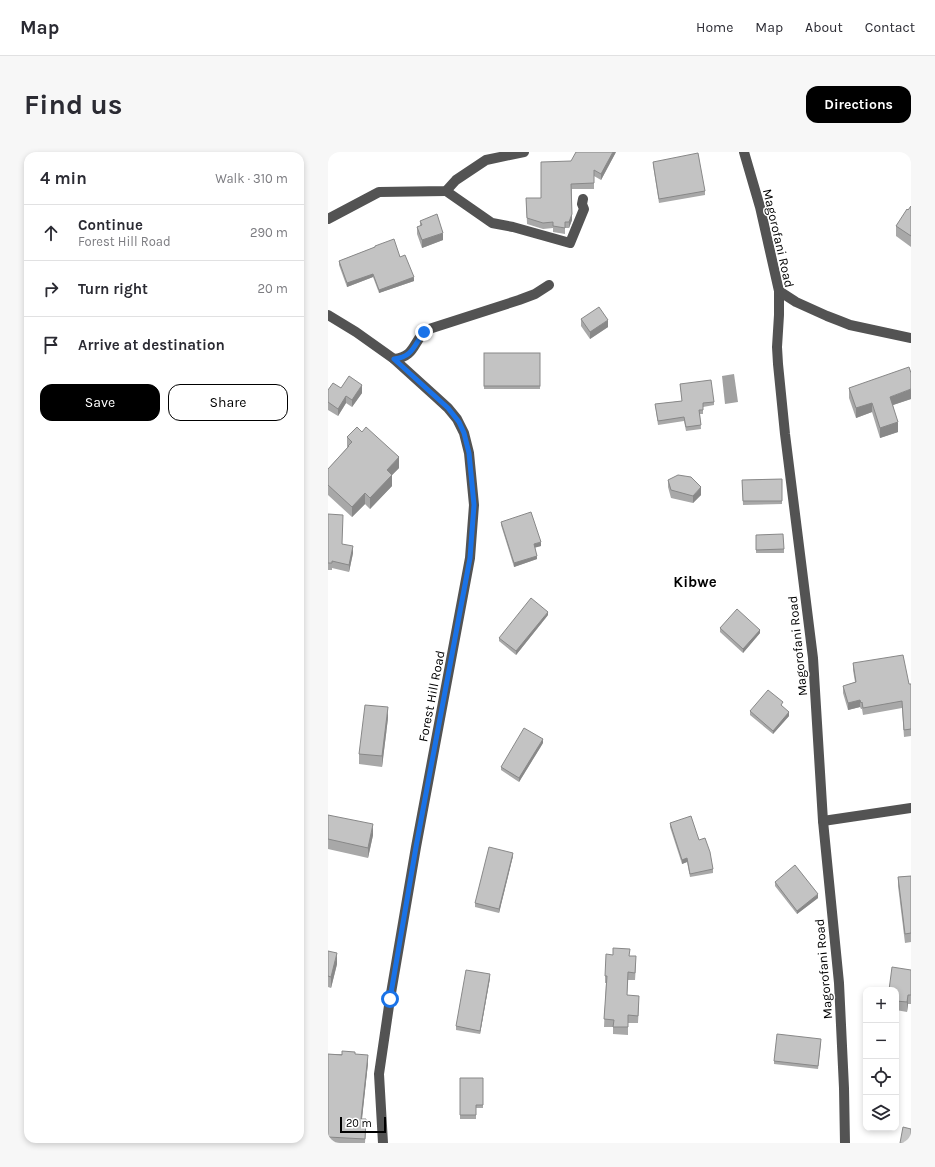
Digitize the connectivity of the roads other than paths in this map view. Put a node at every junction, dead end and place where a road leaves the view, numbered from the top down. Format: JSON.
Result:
{"nodes":[{"id":1,"x":524,"y":152,"type":"edge"},
{"id":2,"x":744,"y":152,"type":"edge"},
{"id":3,"x":446,"y":191,"type":"junction"},
{"id":4,"x":583,"y":198,"type":"dead end"},
{"id":5,"x":328,"y":219,"type":"edge"},
{"id":6,"x":549,"y":285,"type":"dead end"},
{"id":7,"x":779,"y":291,"type":"junction"},
{"id":8,"x":328,"y":315,"type":"edge"},
{"id":9,"x":911,"y":338,"type":"edge"},
{"id":10,"x":394,"y":359,"type":"junction"},
{"id":11,"x":911,"y":808,"type":"edge"},
{"id":12,"x":823,"y":821,"type":"junction"},
{"id":13,"x":383,"y":1143,"type":"edge"},
{"id":14,"x":845,"y":1143,"type":"edge"}],
"edges":[{"from":1,"to":3,"type":"street"},
{"from":2,"to":7,"type":"street","name":"Magorofani Road"},
{"from":3,"to":4,"type":"street"},
{"from":3,"to":5,"type":"street"},
{"from":6,"to":10,"type":"street"},
{"from":7,"to":9,"type":"street"},
{"from":7,"to":12,"type":"street","name":"Magorofani Road"},
{"from":8,"to":10,"type":"street","name":"Forest Hill Road"},
{"from":10,"to":13,"type":"street","name":"Forest Hill Road"},
{"from":11,"to":12,"type":"street"},
{"from":12,"to":14,"type":"street","name":"Magorofani Road"}]}
